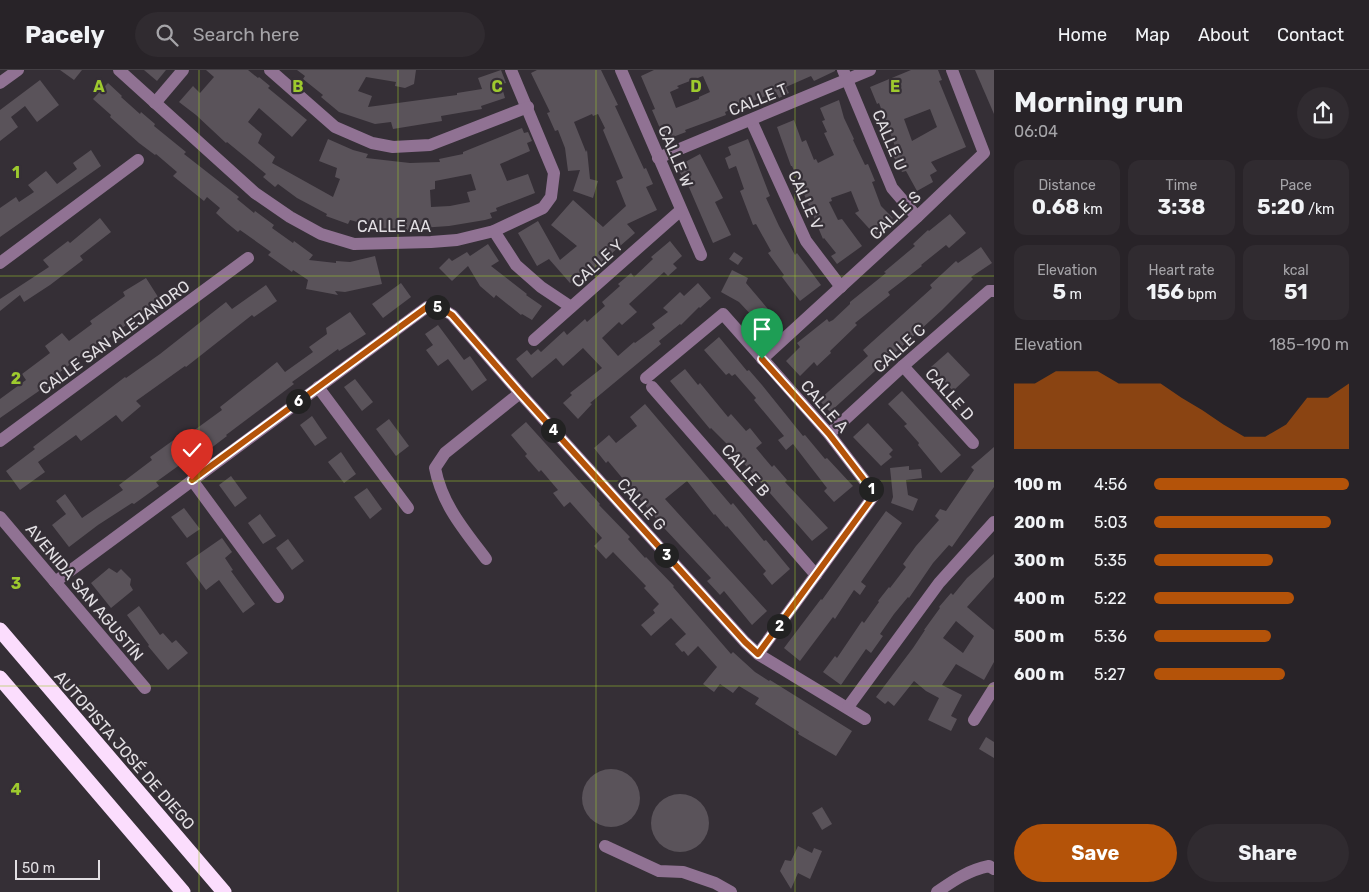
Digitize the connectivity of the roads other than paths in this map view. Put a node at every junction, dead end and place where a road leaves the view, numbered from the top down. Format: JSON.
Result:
{"nodes":[{"id":1,"x":18,"y":70,"type":"edge"},
{"id":2,"x":119,"y":70,"type":"edge"},
{"id":3,"x":183,"y":70,"type":"edge"},
{"id":4,"x":270,"y":70,"type":"edge"},
{"id":5,"x":510,"y":70,"type":"edge"},
{"id":6,"x":621,"y":70,"type":"edge"},
{"id":7,"x":870,"y":70,"type":"edge"},
{"id":8,"x":952,"y":70,"type":"edge"},
{"id":9,"x":845,"y":75,"type":"edge"},
{"id":10,"x":0,"y":83,"type":"edge"},
{"id":11,"x":155,"y":103,"type":"junction"},
{"id":12,"x":528,"y":107,"type":"junction"},
{"id":13,"x":751,"y":120,"type":"junction"},
{"id":14,"x":658,"y":158,"type":"junction"},
{"id":15,"x":138,"y":160,"type":"dead end"},
{"id":16,"x":681,"y":210,"type":"junction"},
{"id":17,"x":917,"y":217,"type":"junction"},
{"id":18,"x":494,"y":231,"type":"junction"},
{"id":19,"x":702,"y":255,"type":"dead end"},
{"id":20,"x":248,"y":258,"type":"dead end"},
{"id":21,"x":0,"y":263,"type":"edge"},
{"id":22,"x":841,"y":287,"type":"junction"},
{"id":23,"x":994,"y":291,"type":"edge"},
{"id":24,"x":571,"y":307,"type":"junction"},
{"id":25,"x":534,"y":340,"type":"dead end"},
{"id":26,"x":762,"y":359,"type":"junction"},
{"id":27,"x":903,"y":366,"type":"junction"},
{"id":28,"x":649,"y":382,"type":"joint"},
{"id":29,"x":318,"y":387,"type":"junction"},
{"id":30,"x":520,"y":393,"type":"junction"},
{"id":31,"x":829,"y":434,"type":"junction"},
{"id":32,"x":0,"y":441,"type":"edge"},
{"id":33,"x":973,"y":443,"type":"dead end"},
{"id":34,"x":192,"y":480,"type":"junction"},
{"id":35,"x":408,"y":508,"type":"dead end"},
{"id":36,"x":0,"y":517,"type":"edge"},
{"id":37,"x":994,"y":522,"type":"edge"},
{"id":38,"x":486,"y":559,"type":"dead end"},
{"id":39,"x":816,"y":575,"type":"junction"},
{"id":40,"x":55,"y":582,"type":"junction"},
{"id":41,"x":278,"y":597,"type":"dead end"},
{"id":42,"x":0,"y":630,"type":"edge"},
{"id":43,"x":758,"y":654,"type":"junction"},
{"id":44,"x":0,"y":678,"type":"edge"},
{"id":45,"x":145,"y":688,"type":"dead end"},
{"id":46,"x":994,"y":688,"type":"edge"},
{"id":47,"x":848,"y":707,"type":"junction"},
{"id":48,"x":865,"y":719,"type":"dead end"},
{"id":49,"x":974,"y":720,"type":"dead end"},
{"id":50,"x":605,"y":846,"type":"dead end"},
{"id":51,"x":994,"y":869,"type":"edge"},
{"id":52,"x":183,"y":892,"type":"edge"},
{"id":53,"x":224,"y":892,"type":"edge"},
{"id":54,"x":731,"y":892,"type":"edge"},
{"id":55,"x":937,"y":892,"type":"edge"}],
"edges":[{"from":1,"to":10,"type":"street"},
{"from":2,"to":11,"type":"street","name":"CALLE AA"},
{"from":3,"to":11,"type":"street"},
{"from":4,"to":12,"type":"street"},
{"from":5,"to":12,"type":"street","name":"CALLE AA"},
{"from":6,"to":14,"type":"street","name":"CALLE W"},
{"from":7,"to":9,"type":"street","name":"CALLE T"},
{"from":8,"to":17,"type":"street","name":"CALLE S"},
{"from":9,"to":13,"type":"street","name":"CALLE T"},
{"from":9,"to":17,"type":"street","name":"CALLE U"},
{"from":11,"to":18,"type":"street","name":"CALLE AA"},
{"from":12,"to":18,"type":"street","name":"CALLE AA"},
{"from":13,"to":14,"type":"street","name":"CALLE T"},
{"from":13,"to":22,"type":"street","name":"CALLE V"},
{"from":14,"to":16,"type":"street","name":"CALLE W"},
{"from":15,"to":21,"type":"street"},
{"from":16,"to":19,"type":"street","name":"CALLE W"},
{"from":16,"to":24,"type":"street","name":"CALLE Y"},
{"from":17,"to":22,"type":"street","name":"CALLE S"},
{"from":18,"to":24,"type":"street"},
{"from":20,"to":32,"type":"street","name":"CALLE SAN ALEJANDRO"},
{"from":22,"to":26,"type":"street","name":"CALLE S"},
{"from":23,"to":27,"type":"street","name":"CALLE C"},
{"from":24,"to":25,"type":"street","name":"CALLE Y"},
{"from":26,"to":28,"type":"street","name":"CALLE A"},
{"from":26,"to":31,"type":"street","name":"CALLE A"},
{"from":27,"to":31,"type":"street","name":"CALLE C"},
{"from":27,"to":33,"type":"street","name":"CALLE D"},
{"from":28,"to":39,"type":"street","name":"CALLE B"},
{"from":29,"to":30,"type":"street","name":"CALLE G"},
{"from":29,"to":34,"type":"street"},
{"from":29,"to":35,"type":"street"},
{"from":30,"to":38,"type":"street"},
{"from":30,"to":43,"type":"street","name":"CALLE G"},
{"from":31,"to":39,"type":"street","name":"CALLE A"},
{"from":34,"to":40,"type":"street"},
{"from":34,"to":41,"type":"street"},
{"from":36,"to":40,"type":"street","name":"AVENIDA SAN AGUSTÍN"},
{"from":37,"to":47,"type":"street"},
{"from":39,"to":43,"type":"street","name":"CALLE A"},
{"from":40,"to":45,"type":"street","name":"AVENIDA SAN AGUSTÍN"},
{"from":42,"to":53,"type":"highway","name":"AUTOPISTA JOSÉ DE DIEGO"},
{"from":43,"to":47,"type":"street","name":"CALLE G"},
{"from":44,"to":52,"type":"highway"},
{"from":46,"to":49,"type":"street"},
{"from":47,"to":48,"type":"street","name":"CALLE G"},
{"from":50,"to":54,"type":"street"},
{"from":51,"to":55,"type":"street"}]}
